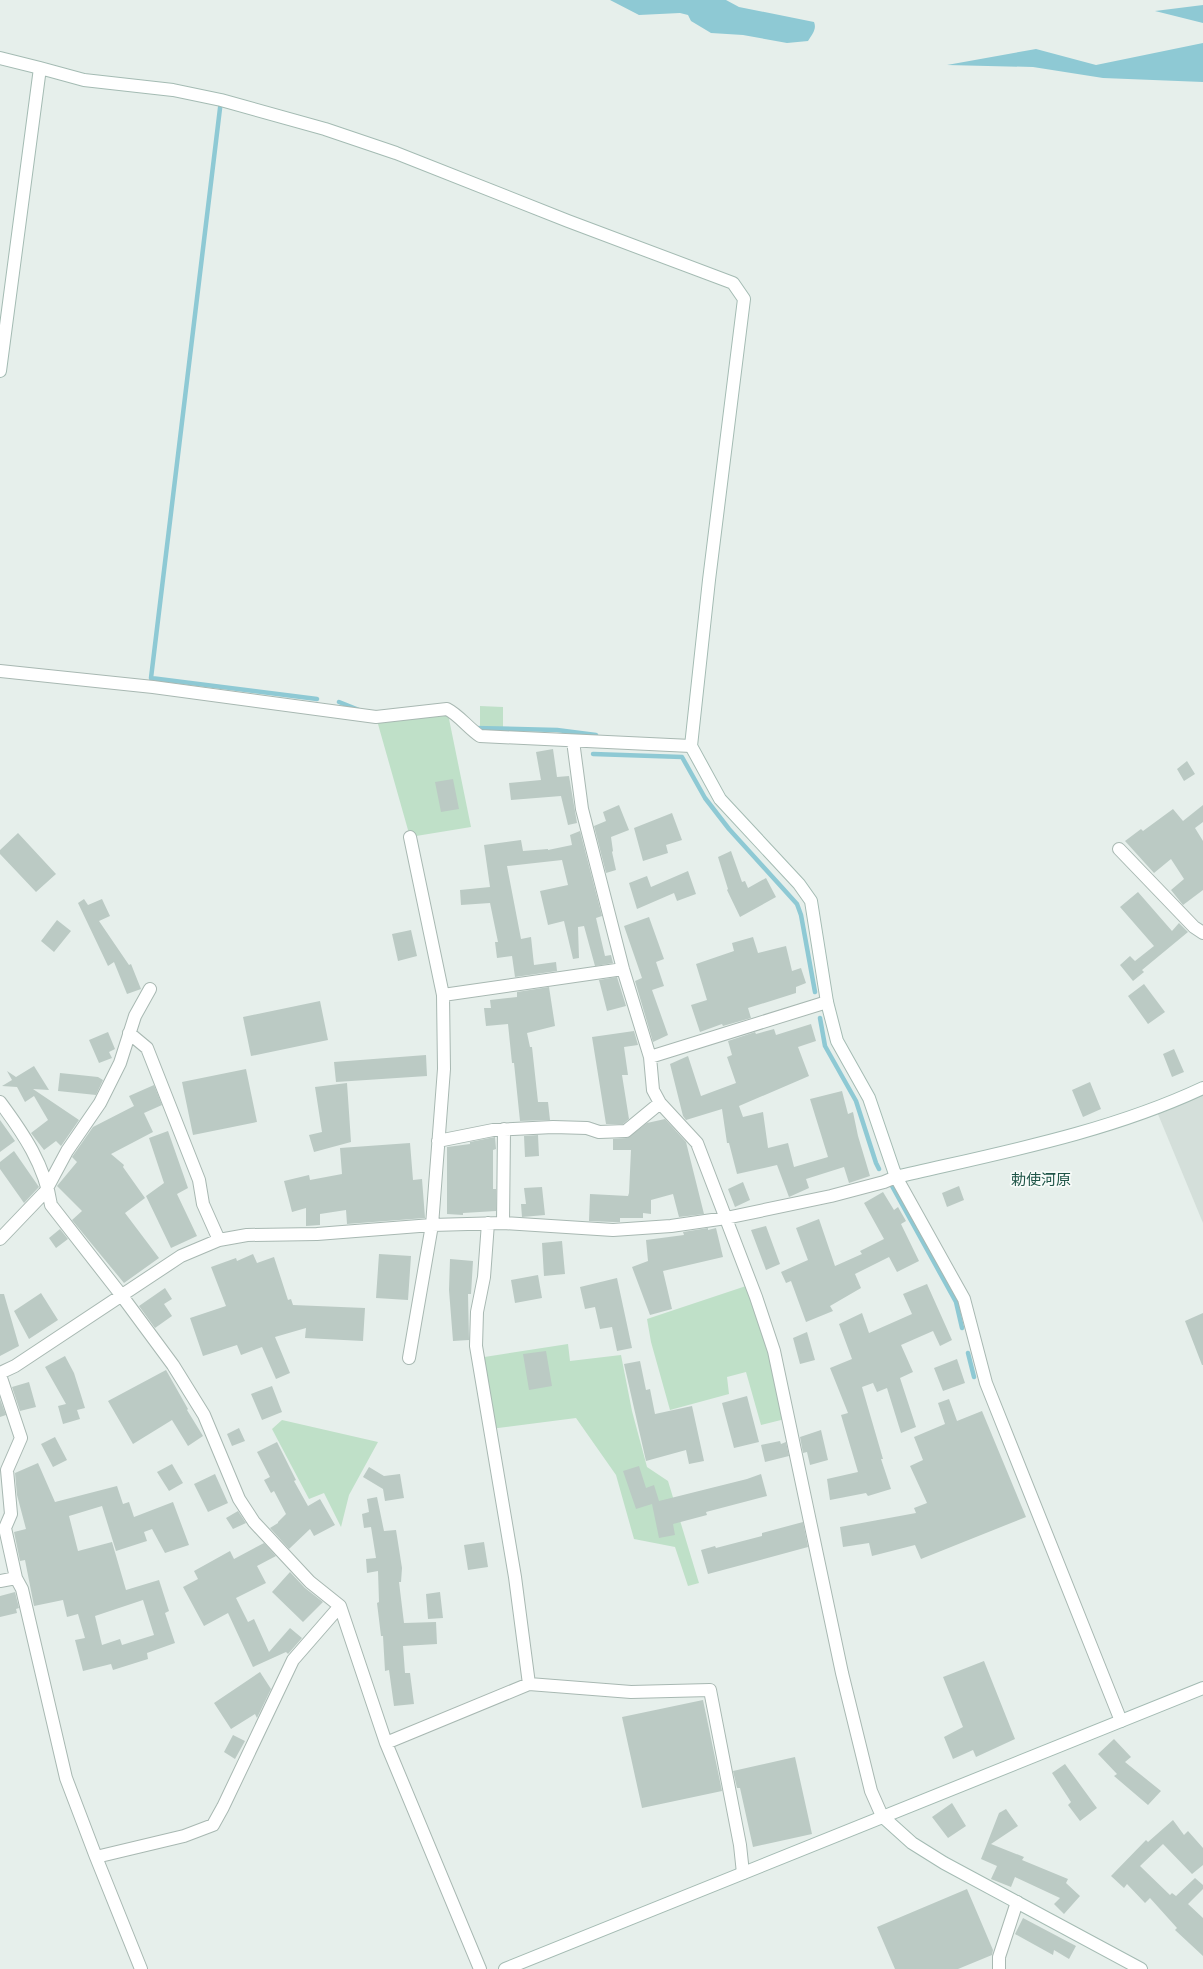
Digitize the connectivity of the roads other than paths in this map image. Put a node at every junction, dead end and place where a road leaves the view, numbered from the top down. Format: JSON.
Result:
{"nodes":[{"id":1,"x":0,"y":58,"type":"edge"},
{"id":2,"x":40,"y":68,"type":"junction"},
{"id":3,"x":0,"y":371,"type":"edge"},
{"id":4,"x":0,"y":671,"type":"edge"},
{"id":5,"x":573,"y":741,"type":"junction"},
{"id":6,"x":691,"y":746,"type":"junction"},
{"id":7,"x":410,"y":837,"type":"dead end"},
{"id":8,"x":1119,"y":849,"type":"dead end"},
{"id":9,"x":1203,"y":933,"type":"edge"},
{"id":10,"x":623,"y":969,"type":"junction"},
{"id":11,"x":150,"y":989,"type":"dead end"},
{"id":12,"x":443,"y":995,"type":"junction"},
{"id":13,"x":827,"y":1002,"type":"junction"},
{"id":14,"x":130,"y":1033,"type":"junction"},
{"id":15,"x":650,"y":1057,"type":"junction"},
{"id":16,"x":1203,"y":1088,"type":"edge"},
{"id":17,"x":0,"y":1102,"type":"edge"},
{"id":18,"x":660,"y":1103,"type":"junction"},
{"id":19,"x":504,"y":1129,"type":"junction"},
{"id":20,"x":438,"y":1141,"type":"junction"},
{"id":21,"x":896,"y":1177,"type":"junction"},
{"id":22,"x":48,"y":1186,"type":"junction"},
{"id":23,"x":726,"y":1218,"type":"junction"},
{"id":24,"x":488,"y":1223,"type":"junction"},
{"id":25,"x":503,"y":1223,"type":"junction"},
{"id":26,"x":432,"y":1225,"type":"junction"},
{"id":27,"x":0,"y":1239,"type":"edge"},
{"id":28,"x":219,"y":1240,"type":"junction"},
{"id":29,"x":122,"y":1296,"type":"junction"},
{"id":30,"x":409,"y":1358,"type":"dead end"},
{"id":31,"x":0,"y":1374,"type":"edge"},
{"id":32,"x":16,"y":1578,"type":"junction"},
{"id":33,"x":0,"y":1581,"type":"edge"},
{"id":34,"x":340,"y":1606,"type":"junction"},
{"id":35,"x":529,"y":1684,"type":"junction"},
{"id":36,"x":1203,"y":1688,"type":"edge"},
{"id":37,"x":1121,"y":1721,"type":"junction"},
{"id":38,"x":386,"y":1743,"type":"junction"},
{"id":39,"x":882,"y":1816,"type":"junction"},
{"id":40,"x":96,"y":1857,"type":"junction"},
{"id":41,"x":743,"y":1873,"type":"junction"},
{"id":42,"x":1017,"y":1902,"type":"junction"},
{"id":43,"x":141,"y":1969,"type":"edge"},
{"id":44,"x":480,"y":1969,"type":"edge"},
{"id":45,"x":505,"y":1969,"type":"edge"},
{"id":46,"x":998,"y":1969,"type":"edge"},
{"id":47,"x":1141,"y":1969,"type":"edge"}],
"edges":[{"from":1,"to":2,"type":"street"},
{"from":2,"to":3,"type":"street"},
{"from":2,"to":6,"type":"street"},
{"from":4,"to":5,"type":"street"},
{"from":5,"to":6,"type":"street"},
{"from":5,"to":10,"type":"street"},
{"from":6,"to":13,"type":"street"},
{"from":7,"to":12,"type":"street"},
{"from":8,"to":9,"type":"street"},
{"from":10,"to":12,"type":"street"},
{"from":10,"to":15,"type":"street"},
{"from":11,"to":14,"type":"street"},
{"from":12,"to":20,"type":"street"},
{"from":13,"to":15,"type":"street"},
{"from":13,"to":21,"type":"street"},
{"from":14,"to":22,"type":"street"},
{"from":14,"to":28,"type":"street"},
{"from":15,"to":18,"type":"street"},
{"from":16,"to":21,"type":"street"},
{"from":17,"to":22,"type":"street"},
{"from":18,"to":19,"type":"street"},
{"from":18,"to":23,"type":"street"},
{"from":19,"to":20,"type":"street"},
{"from":19,"to":25,"type":"street"},
{"from":20,"to":26,"type":"street"},
{"from":21,"to":23,"type":"street"},
{"from":21,"to":37,"type":"street"},
{"from":22,"to":27,"type":"street"},
{"from":22,"to":29,"type":"street"},
{"from":23,"to":25,"type":"street"},
{"from":23,"to":39,"type":"street"},
{"from":24,"to":25,"type":"street"},
{"from":24,"to":26,"type":"street"},
{"from":24,"to":35,"type":"street"},
{"from":26,"to":28,"type":"street"},
{"from":26,"to":30,"type":"street"},
{"from":28,"to":29,"type":"street"},
{"from":29,"to":31,"type":"street"},
{"from":29,"to":34,"type":"street"},
{"from":31,"to":32,"type":"street"},
{"from":32,"to":33,"type":"street"},
{"from":32,"to":40,"type":"street"},
{"from":34,"to":38,"type":"street"},
{"from":34,"to":40,"type":"street"},
{"from":35,"to":38,"type":"street"},
{"from":35,"to":41,"type":"street"},
{"from":36,"to":37,"type":"street"},
{"from":37,"to":39,"type":"street"},
{"from":38,"to":44,"type":"street"},
{"from":39,"to":41,"type":"street"},
{"from":39,"to":42,"type":"street"},
{"from":40,"to":43,"type":"street"},
{"from":41,"to":45,"type":"street"},
{"from":42,"to":46,"type":"street"},
{"from":42,"to":47,"type":"street"}]}
